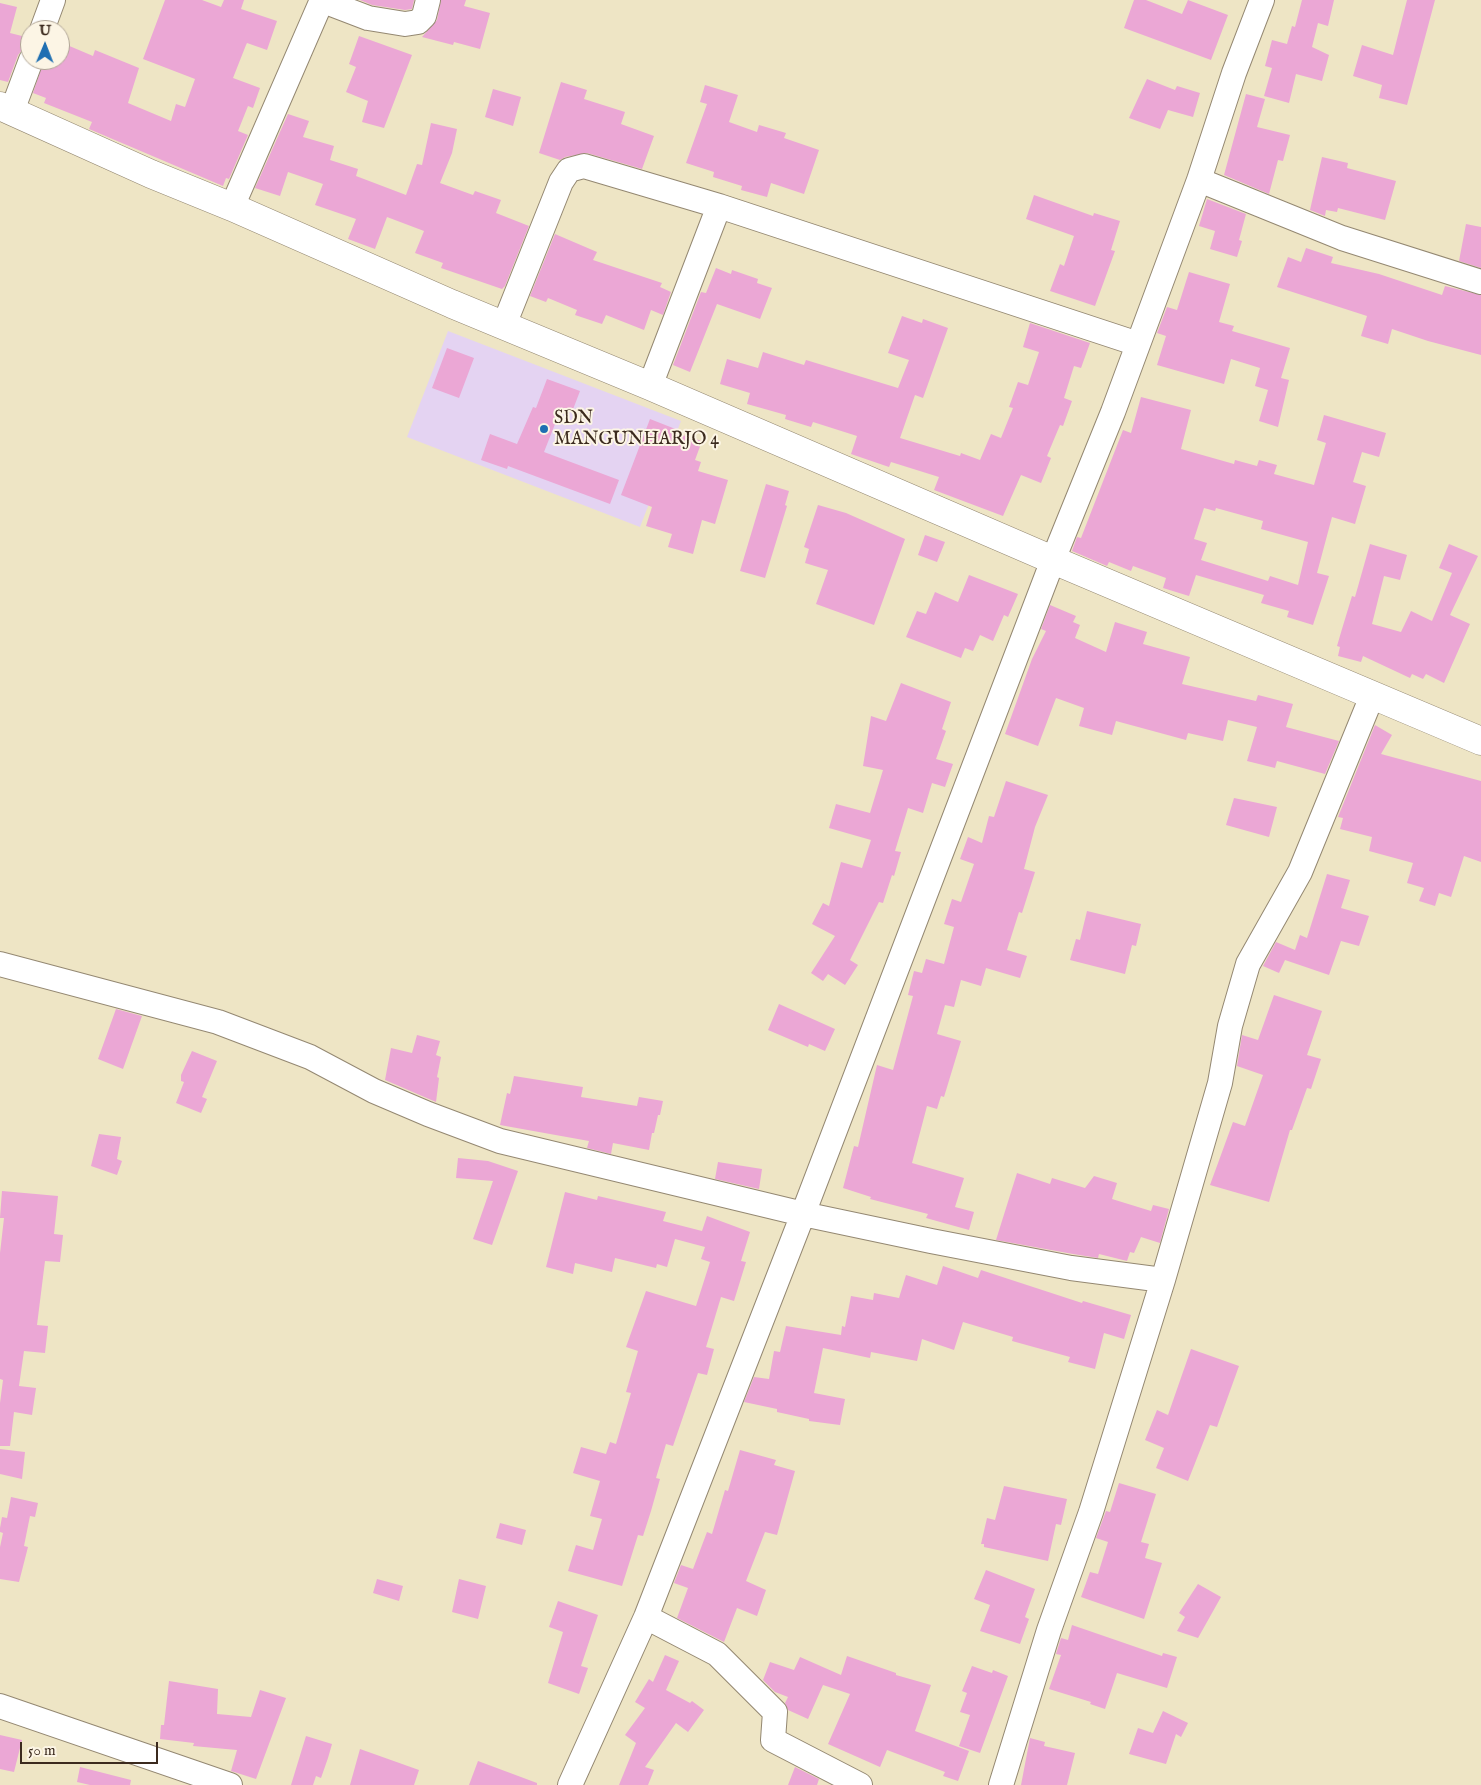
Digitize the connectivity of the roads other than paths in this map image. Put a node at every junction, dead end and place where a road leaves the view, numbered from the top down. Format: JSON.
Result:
{"nodes":[{"id":1,"x":53,"y":0,"type":"edge"},
{"id":2,"x":322,"y":0,"type":"edge"},
{"id":3,"x":428,"y":0,"type":"edge"},
{"id":4,"x":1262,"y":0,"type":"edge"},
{"id":5,"x":46,"y":20,"type":"edge"},
{"id":6,"x":26,"y":70,"type":"edge"},
{"id":7,"x":6,"y":108,"type":"edge"},
{"id":8,"x":1199,"y":180,"type":"junction"},
{"id":9,"x":719,"y":206,"type":"junction"},
{"id":10,"x":232,"y":207,"type":"junction"},
{"id":11,"x":1481,"y":282,"type":"edge"},
{"id":12,"x":504,"y":325,"type":"junction"},
{"id":13,"x":1138,"y":344,"type":"junction"},
{"id":14,"x":650,"y":386,"type":"junction"},
{"id":15,"x":1053,"y":560,"type":"junction"},
{"id":16,"x":1372,"y":696,"type":"junction"},
{"id":17,"x":1481,"y":741,"type":"edge"},
{"id":18,"x":0,"y":964,"type":"edge"},
{"id":19,"x":803,"y":1214,"type":"junction"},
{"id":20,"x":1163,"y":1280,"type":"junction"},
{"id":21,"x":646,"y":1617,"type":"junction"},
{"id":22,"x":0,"y":1706,"type":"edge"},
{"id":23,"x":230,"y":1785,"type":"edge"},
{"id":24,"x":570,"y":1785,"type":"edge"},
{"id":25,"x":860,"y":1785,"type":"edge"},
{"id":26,"x":1001,"y":1785,"type":"edge"}],
"edges":[{"from":1,"to":5,"type":"street"},
{"from":2,"to":3,"type":"street"},
{"from":2,"to":10,"type":"street"},
{"from":4,"to":8,"type":"street"},
{"from":6,"to":7,"type":"street"},
{"from":7,"to":10,"type":"main road"},
{"from":8,"to":11,"type":"street"},
{"from":8,"to":13,"type":"street"},
{"from":9,"to":12,"type":"street"},
{"from":9,"to":13,"type":"street"},
{"from":9,"to":14,"type":"street"},
{"from":10,"to":12,"type":"main road"},
{"from":12,"to":14,"type":"main road"},
{"from":13,"to":15,"type":"street"},
{"from":14,"to":15,"type":"main road"},
{"from":15,"to":16,"type":"main road"},
{"from":15,"to":19,"type":"street"},
{"from":16,"to":17,"type":"main road"},
{"from":16,"to":20,"type":"street"},
{"from":18,"to":19,"type":"street"},
{"from":19,"to":20,"type":"street"},
{"from":19,"to":21,"type":"street"},
{"from":20,"to":26,"type":"street"},
{"from":21,"to":24,"type":"street"},
{"from":21,"to":25,"type":"street"},
{"from":22,"to":23,"type":"street"}]}
